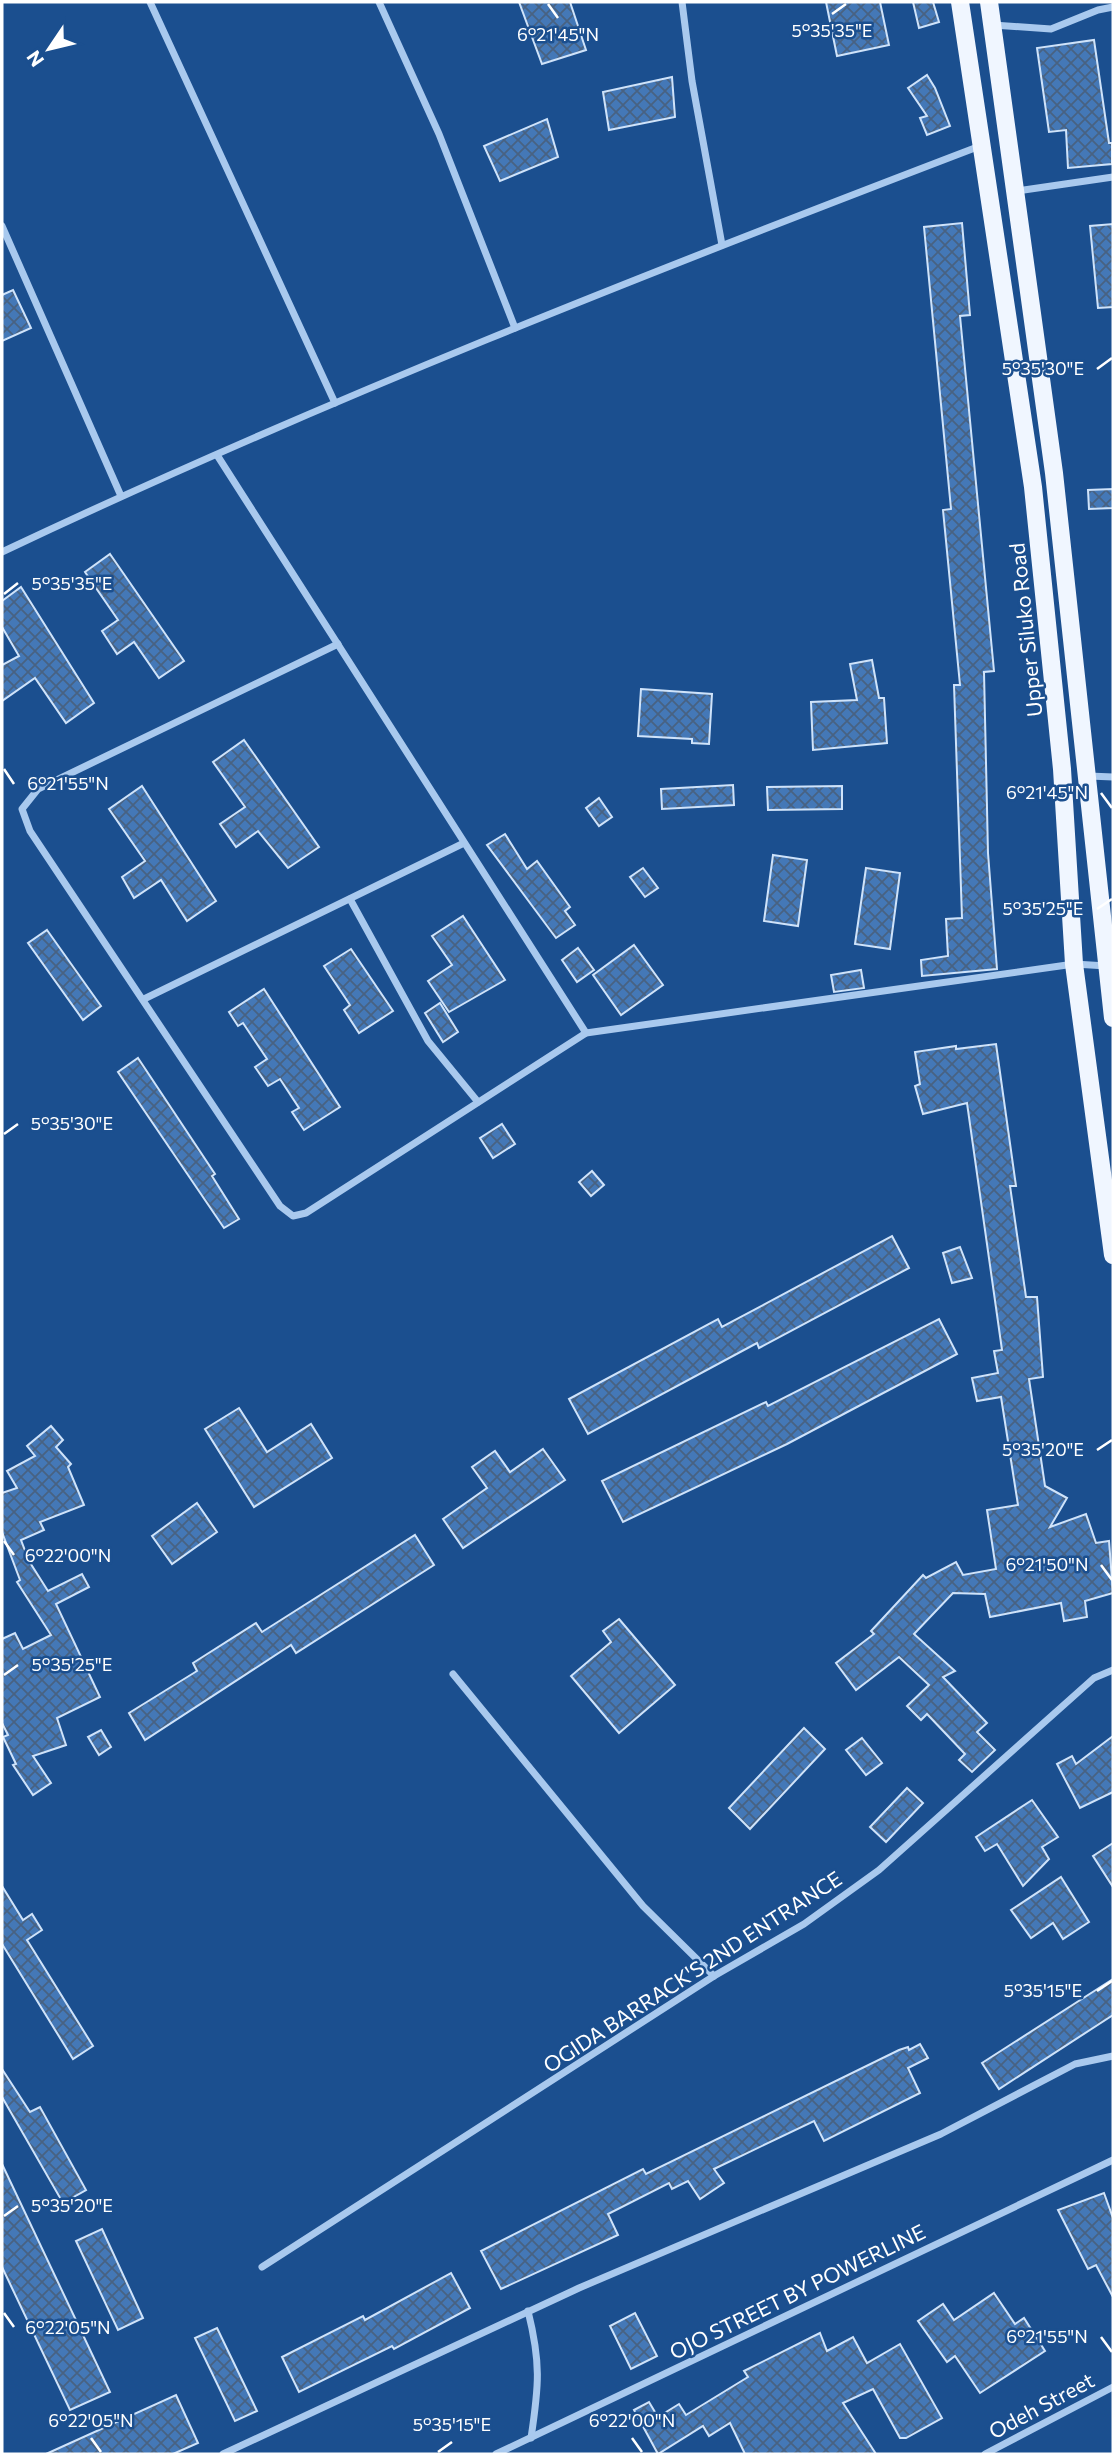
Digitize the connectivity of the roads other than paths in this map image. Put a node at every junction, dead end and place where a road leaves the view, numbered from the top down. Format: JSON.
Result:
{"nodes":[{"id":1,"x":150,"y":2,"type":"edge"},
{"id":2,"x":379,"y":2,"type":"edge"},
{"id":3,"x":682,"y":2,"type":"edge"},
{"id":4,"x":960,"y":2,"type":"edge"},
{"id":5,"x":989,"y":2,"type":"edge"},
{"id":6,"x":1113,"y":7,"type":"edge"},
{"id":7,"x":992,"y":25,"type":"junction"},
{"id":8,"x":983,"y":145,"type":"junction"},
{"id":9,"x":1113,"y":177,"type":"edge"},
{"id":10,"x":1016,"y":191,"type":"junction"},
{"id":11,"x":2,"y":226,"type":"edge"},
{"id":12,"x":722,"y":245,"type":"junction"},
{"id":13,"x":515,"y":328,"type":"junction"},
{"id":14,"x":335,"y":403,"type":"junction"},
{"id":15,"x":217,"y":455,"type":"junction"},
{"id":16,"x":121,"y":496,"type":"junction"},
{"id":17,"x":2,"y":552,"type":"edge"},
{"id":18,"x":338,"y":644,"type":"junction"},
{"id":19,"x":1089,"y":776,"type":"junction"},
{"id":20,"x":1113,"y":777,"type":"edge"},
{"id":21,"x":464,"y":843,"type":"junction"},
{"id":22,"x":349,"y":899,"type":"junction"},
{"id":23,"x":1074,"y":964,"type":"junction"},
{"id":24,"x":1107,"y":966,"type":"junction"},
{"id":25,"x":144,"y":999,"type":"junction"},
{"id":26,"x":1113,"y":1018,"type":"edge"},
{"id":27,"x":586,"y":1033,"type":"junction"},
{"id":28,"x":478,"y":1102,"type":"junction"},
{"id":29,"x":1113,"y":1255,"type":"edge"},
{"id":30,"x":1113,"y":1670,"type":"edge"},
{"id":31,"x":453,"y":1674,"type":"dead end"},
{"id":32,"x":714,"y":1976,"type":"junction"},
{"id":33,"x":1113,"y":2056,"type":"edge"},
{"id":34,"x":1113,"y":2160,"type":"edge"},
{"id":35,"x":262,"y":2267,"type":"dead end"},
{"id":36,"x":528,"y":2311,"type":"junction"},
{"id":37,"x":1113,"y":2387,"type":"edge"},
{"id":38,"x":531,"y":2438,"type":"junction"},
{"id":39,"x":223,"y":2454,"type":"edge"},
{"id":40,"x":496,"y":2454,"type":"edge"},
{"id":41,"x":985,"y":2454,"type":"edge"}],
"edges":[{"from":1,"to":14,"type":"street"},
{"from":2,"to":13,"type":"street"},
{"from":3,"to":12,"type":"street"},
{"from":4,"to":8,"type":"main road","name":"Upper Siluko Road"},
{"from":5,"to":7,"type":"main road"},
{"from":6,"to":7,"type":"street"},
{"from":7,"to":10,"type":"main road"},
{"from":8,"to":12,"type":"street"},
{"from":8,"to":23,"type":"main road","name":"Upper Siluko Road"},
{"from":9,"to":10,"type":"street"},
{"from":10,"to":19,"type":"main road"},
{"from":11,"to":16,"type":"street"},
{"from":12,"to":13,"type":"street"},
{"from":13,"to":14,"type":"street"},
{"from":14,"to":15,"type":"street"},
{"from":15,"to":16,"type":"street"},
{"from":15,"to":18,"type":"street"},
{"from":16,"to":17,"type":"street"},
{"from":18,"to":21,"type":"street"},
{"from":18,"to":25,"type":"street"},
{"from":19,"to":20,"type":"street"},
{"from":19,"to":24,"type":"main road"},
{"from":21,"to":22,"type":"street"},
{"from":21,"to":27,"type":"street"},
{"from":22,"to":25,"type":"street"},
{"from":22,"to":28,"type":"street"},
{"from":23,"to":24,"type":"street"},
{"from":23,"to":27,"type":"street"},
{"from":23,"to":29,"type":"main road","name":"Upper Siluko Road"},
{"from":24,"to":26,"type":"main road"},
{"from":25,"to":28,"type":"street"},
{"from":27,"to":28,"type":"street"},
{"from":30,"to":32,"type":"street","name":"OGIDA BARRACK'S 2ND ENTRANCE"},
{"from":31,"to":32,"type":"street"},
{"from":32,"to":35,"type":"street","name":"OGIDA BARRACK'S 2ND ENTRANCE"},
{"from":33,"to":36,"type":"street"},
{"from":34,"to":38,"type":"street","name":"OJO STREET BY POWERLINE"},
{"from":36,"to":38,"type":"street"},
{"from":36,"to":39,"type":"street"},
{"from":37,"to":41,"type":"street","name":"Odeh Street"},
{"from":38,"to":40,"type":"street","name":"OJO STREET BY POWERLINE"}]}
